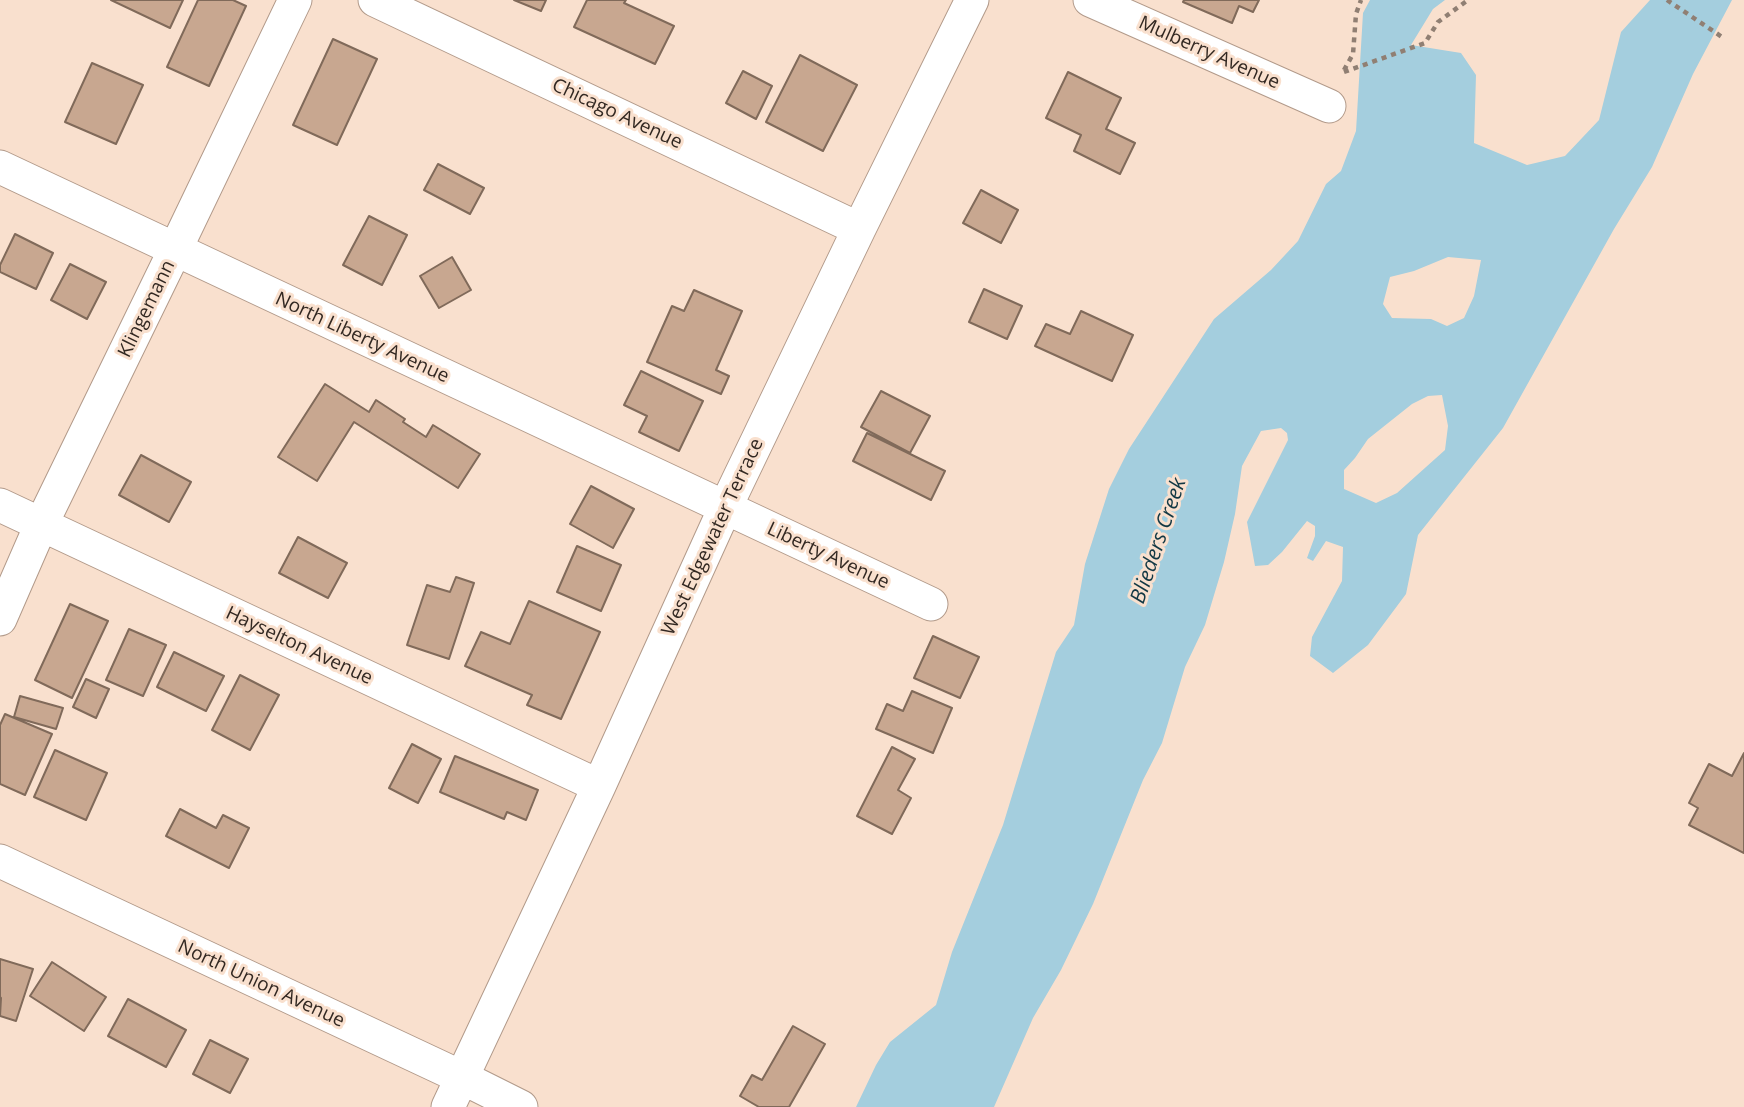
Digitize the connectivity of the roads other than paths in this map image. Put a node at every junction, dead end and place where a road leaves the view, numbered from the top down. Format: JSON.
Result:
{"nodes":[{"id":1,"x":295,"y":0,"type":"edge"},
{"id":2,"x":375,"y":0,"type":"edge"},
{"id":3,"x":972,"y":0,"type":"edge"},
{"id":4,"x":1090,"y":0,"type":"edge"},
{"id":5,"x":1329,"y":106,"type":"dead end"},
{"id":6,"x":0,"y":167,"type":"edge"},
{"id":7,"x":859,"y":229,"type":"junction"},
{"id":8,"x":176,"y":250,"type":"junction"},
{"id":9,"x":0,"y":505,"type":"edge"},
{"id":10,"x":725,"y":508,"type":"junction"},
{"id":11,"x":41,"y":525,"type":"junction"},
{"id":12,"x":931,"y":604,"type":"dead end"},
{"id":13,"x":0,"y":619,"type":"edge"},
{"id":14,"x":598,"y":786,"type":"junction"},
{"id":15,"x":0,"y":862,"type":"edge"},
{"id":16,"x":455,"y":1092,"type":"edge"},
{"id":17,"x":521,"y":1107,"type":"edge"}],
"edges":[{"from":1,"to":8,"type":"street","name":"Klingemann"},
{"from":2,"to":7,"type":"street","name":"Chicago Avenue"},
{"from":3,"to":7,"type":"street","name":"West Edgewater Terrace"},
{"from":4,"to":5,"type":"street","name":"Mulberry Avenue"},
{"from":6,"to":8,"type":"street","name":"North Liberty Avenue"},
{"from":7,"to":10,"type":"street","name":"West Edgewater Terrace"},
{"from":8,"to":10,"type":"street","name":"North Liberty Avenue"},
{"from":8,"to":11,"type":"street","name":"Klingemann"},
{"from":9,"to":11,"type":"street","name":"Hayselton Avenue"},
{"from":10,"to":12,"type":"street","name":"Liberty Avenue"},
{"from":10,"to":14,"type":"street","name":"West Edgewater Terrace"},
{"from":11,"to":13,"type":"street","name":"Klingemann"},
{"from":11,"to":14,"type":"street","name":"Hayselton Avenue"},
{"from":14,"to":16,"type":"street","name":"West Edgewater Terrace"},
{"from":15,"to":16,"type":"street","name":"North Union Avenue"},
{"from":16,"to":17,"type":"street","name":"North Union Avenue"}]}
